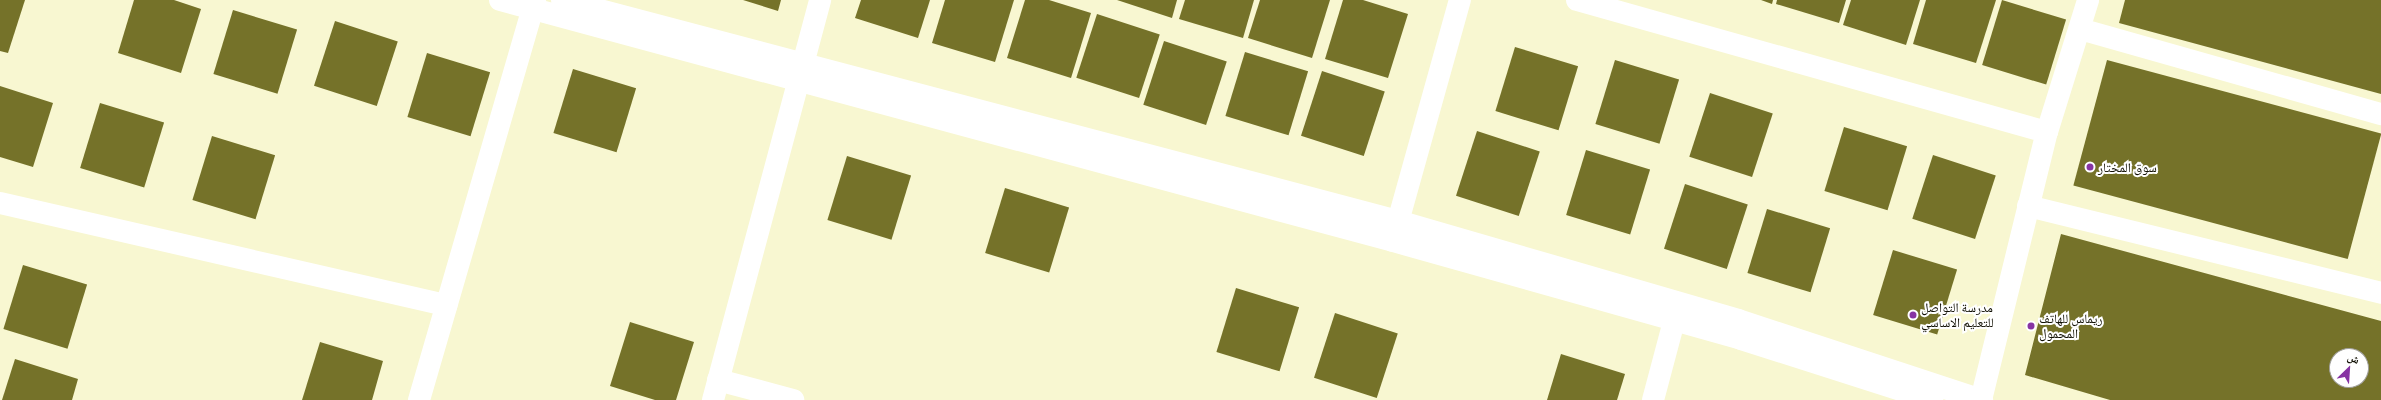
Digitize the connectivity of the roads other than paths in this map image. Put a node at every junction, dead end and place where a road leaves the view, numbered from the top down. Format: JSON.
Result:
{"nodes":[{"id":1,"x":500,"y":0,"type":"edge"},
{"id":2,"x":562,"y":0,"type":"edge"},
{"id":3,"x":820,"y":0,"type":"edge"},
{"id":4,"x":1460,"y":0,"type":"edge"},
{"id":5,"x":1577,"y":0,"type":"edge"},
{"id":6,"x":2088,"y":0,"type":"edge"},
{"id":7,"x":533,"y":4,"type":"edge"},
{"id":8,"x":2080,"y":29,"type":"junction"},
{"id":9,"x":799,"y":71,"type":"junction"},
{"id":10,"x":2381,"y":114,"type":"edge"},
{"id":11,"x":2047,"y":132,"type":"junction"},
{"id":12,"x":0,"y":203,"type":"edge"},
{"id":13,"x":2028,"y":206,"type":"junction"},
{"id":14,"x":1396,"y":231,"type":"junction"},
{"id":15,"x":2381,"y":293,"type":"edge"},
{"id":16,"x":447,"y":305,"type":"junction"},
{"id":17,"x":1676,"y":311,"type":"junction"},
{"id":18,"x":715,"y":390,"type":"edge"},
{"id":19,"x":419,"y":400,"type":"edge"},
{"id":20,"x":793,"y":400,"type":"edge"},
{"id":21,"x":1653,"y":400,"type":"edge"},
{"id":22,"x":1932,"y":400,"type":"edge"},
{"id":23,"x":1982,"y":400,"type":"edge"}],
"edges":[{"from":1,"to":7,"type":"street"},
{"from":2,"to":9,"type":"street"},
{"from":3,"to":9,"type":"street"},
{"from":4,"to":14,"type":"street"},
{"from":5,"to":11,"type":"street"},
{"from":6,"to":8,"type":"street"},
{"from":7,"to":9,"type":"street"},
{"from":7,"to":16,"type":"street"},
{"from":8,"to":10,"type":"street"},
{"from":8,"to":11,"type":"street"},
{"from":9,"to":14,"type":"street"},
{"from":9,"to":18,"type":"street"},
{"from":11,"to":13,"type":"street"},
{"from":12,"to":16,"type":"street"},
{"from":13,"to":15,"type":"street"},
{"from":13,"to":23,"type":"street"},
{"from":14,"to":17,"type":"street"},
{"from":16,"to":19,"type":"street"},
{"from":17,"to":21,"type":"street"},
{"from":17,"to":22,"type":"street"},
{"from":17,"to":23,"type":"street"},
{"from":18,"to":20,"type":"street"}]}
